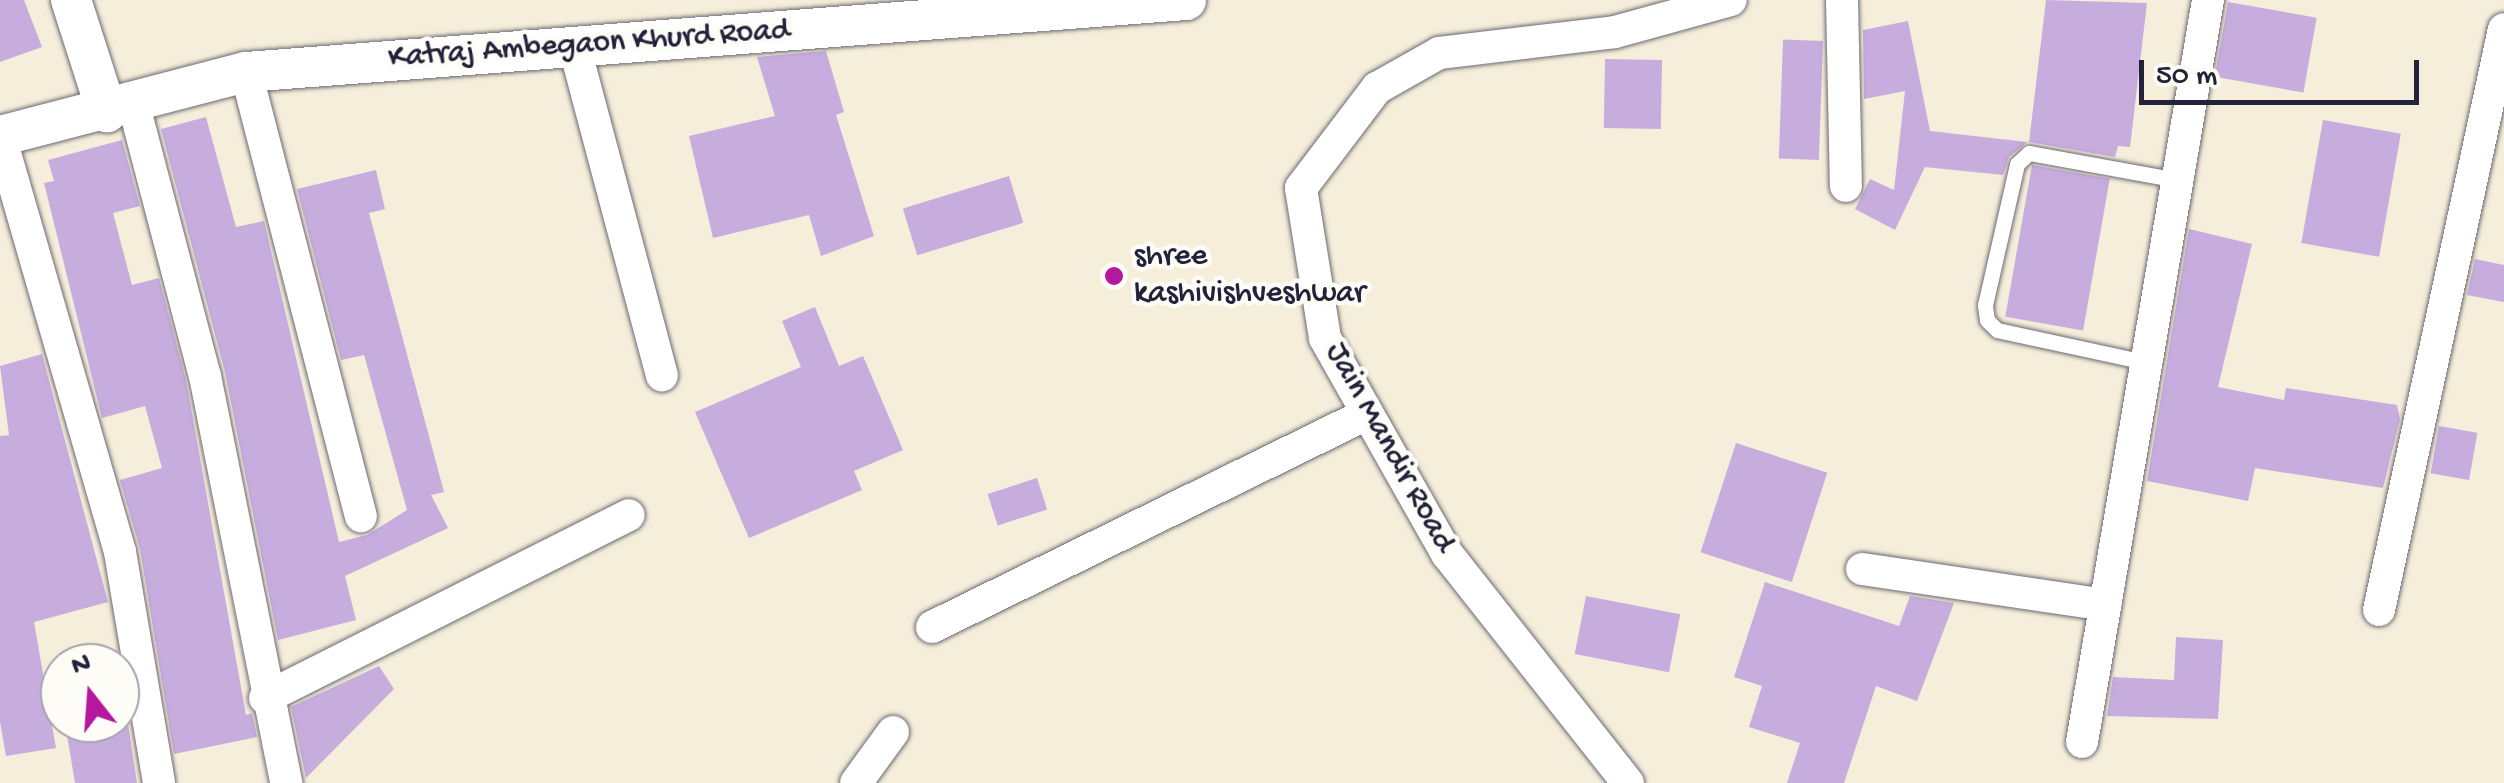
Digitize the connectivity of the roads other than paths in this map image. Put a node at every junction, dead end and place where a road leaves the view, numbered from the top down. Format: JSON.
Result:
{"nodes":[{"id":1,"x":71,"y":0,"type":"edge"},
{"id":2,"x":1186,"y":0,"type":"edge"},
{"id":3,"x":1731,"y":0,"type":"edge"},
{"id":4,"x":1842,"y":0,"type":"edge"},
{"id":5,"x":2208,"y":0,"type":"edge"},
{"id":6,"x":2504,"y":30,"type":"edge"},
{"id":7,"x":574,"y":45,"type":"junction"},
{"id":8,"x":246,"y":72,"type":"junction"},
{"id":9,"x":120,"y":109,"type":"junction"},
{"id":10,"x":0,"y":136,"type":"edge"},
{"id":11,"x":2177,"y":180,"type":"junction"},
{"id":12,"x":1846,"y":186,"type":"dead end"},
{"id":13,"x":2145,"y":362,"type":"junction"},
{"id":14,"x":662,"y":376,"type":"dead end"},
{"id":15,"x":1368,"y":414,"type":"junction"},
{"id":16,"x":629,"y":515,"type":"dead end"},
{"id":17,"x":361,"y":516,"type":"dead end"},
{"id":18,"x":1862,"y":570,"type":"dead end"},
{"id":19,"x":2105,"y":605,"type":"junction"},
{"id":20,"x":2379,"y":610,"type":"dead end"},
{"id":21,"x":932,"y":626,"type":"dead end"},
{"id":22,"x":266,"y":698,"type":"junction"},
{"id":23,"x":893,"y":732,"type":"dead end"},
{"id":24,"x":2082,"y":742,"type":"dead end"},
{"id":25,"x":159,"y":783,"type":"edge"},
{"id":26,"x":286,"y":783,"type":"edge"},
{"id":27,"x":856,"y":783,"type":"edge"},
{"id":28,"x":1628,"y":783,"type":"edge"}],
"edges":[{"from":1,"to":9,"type":"street"},
{"from":2,"to":7,"type":"street","name":"Katraj Ambegaon Khurd Road"},
{"from":3,"to":15,"type":"street","name":"Jain Mandir Road"},
{"from":4,"to":12,"type":"street"},
{"from":5,"to":11,"type":"street"},
{"from":6,"to":20,"type":"street"},
{"from":7,"to":8,"type":"street","name":"Katraj Ambegaon Khurd Road"},
{"from":7,"to":14,"type":"street"},
{"from":8,"to":9,"type":"street","name":"Katraj Ambegaon Khurd Road"},
{"from":8,"to":17,"type":"street"},
{"from":9,"to":10,"type":"street","name":"Katraj Ambegaon Khurd Road"},
{"from":9,"to":22,"type":"street"},
{"from":10,"to":25,"type":"street"},
{"from":11,"to":13,"type":"street"},
{"from":11,"to":13,"type":"lane"},
{"from":13,"to":19,"type":"street"},
{"from":15,"to":21,"type":"street"},
{"from":15,"to":28,"type":"street","name":"Jain Mandir Road"},
{"from":16,"to":22,"type":"street"},
{"from":18,"to":19,"type":"street"},
{"from":19,"to":24,"type":"street"},
{"from":22,"to":26,"type":"street"},
{"from":23,"to":27,"type":"street"}]}
